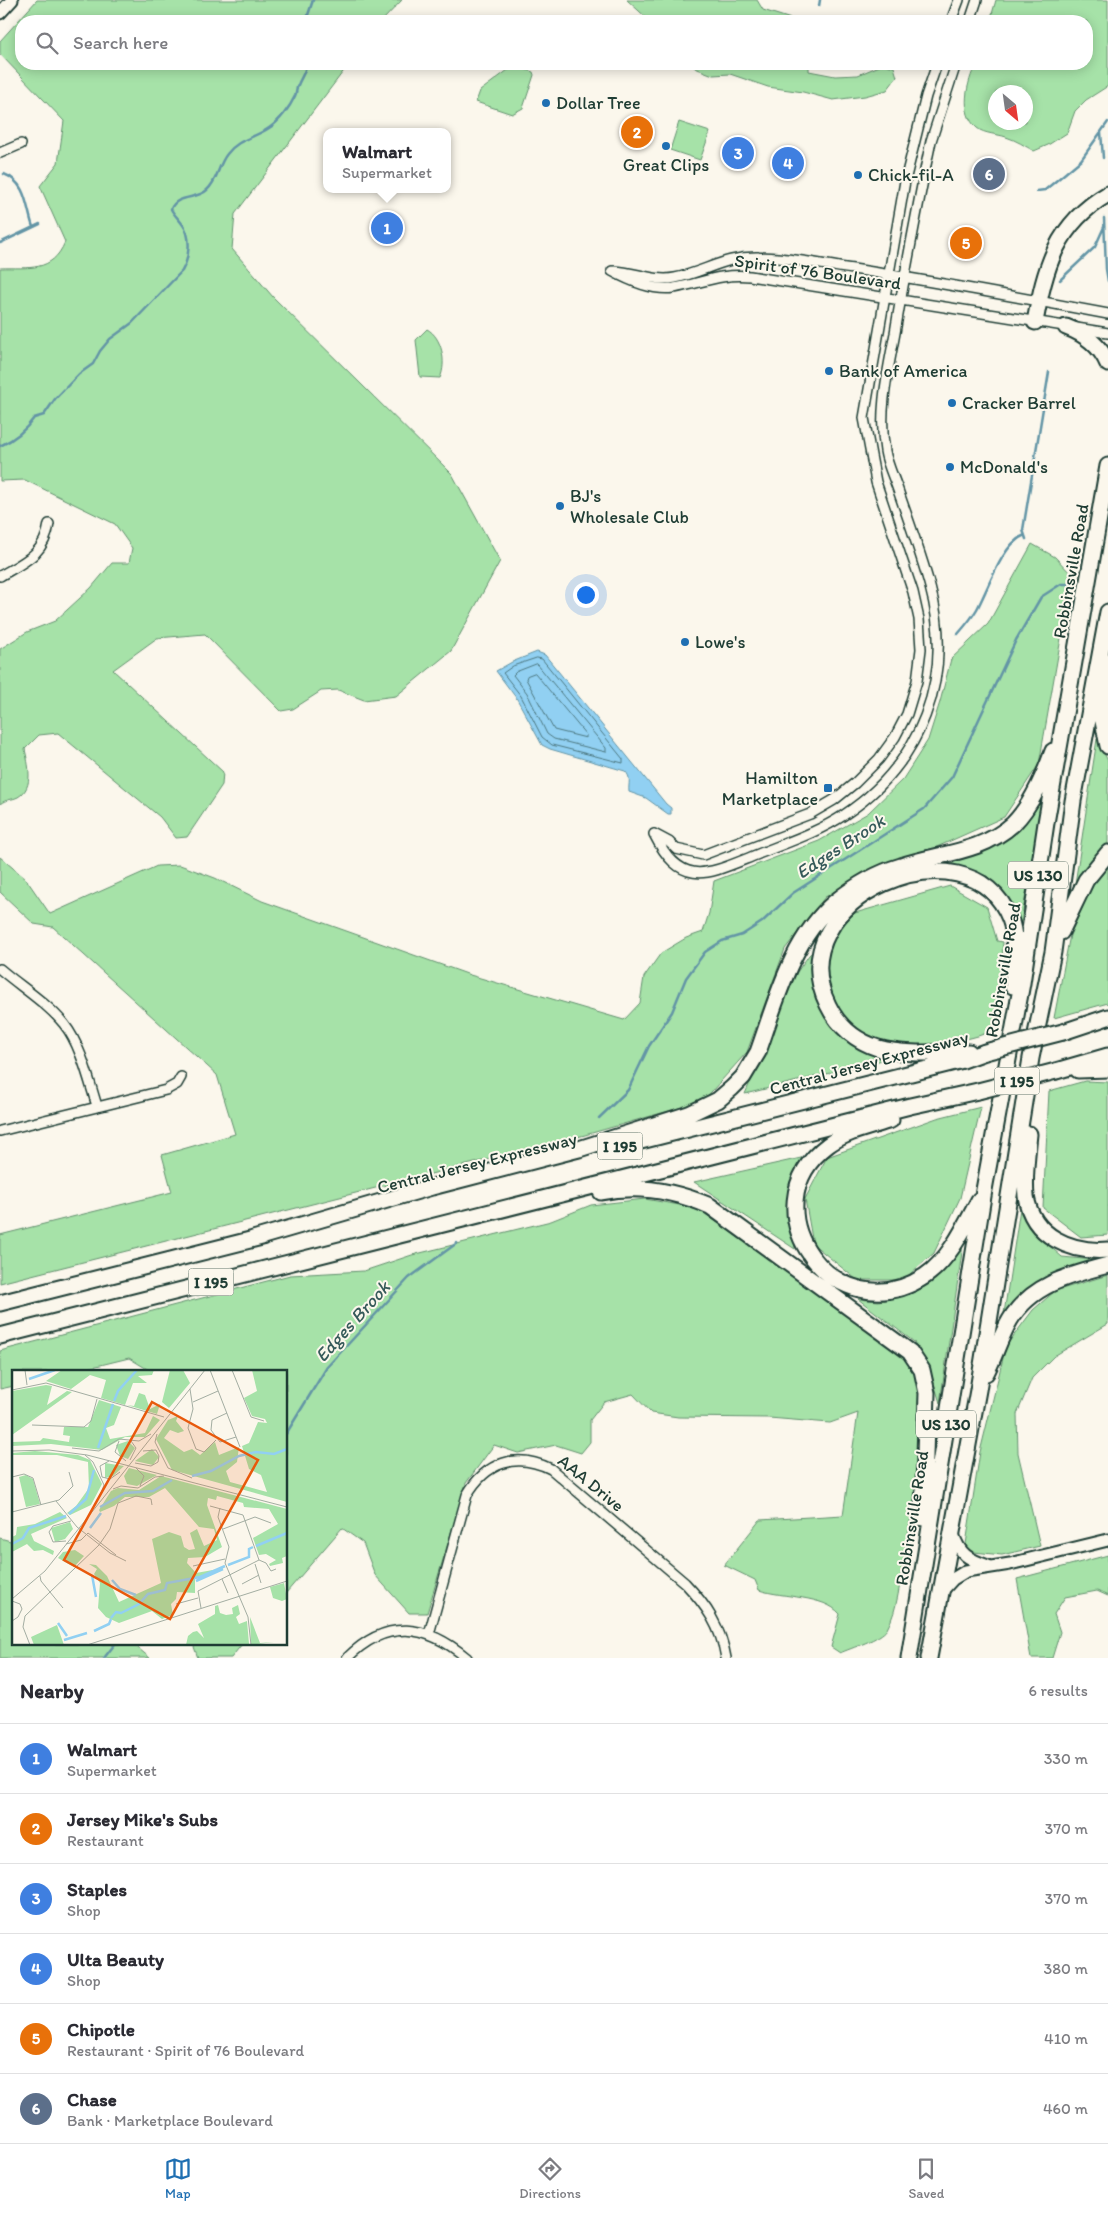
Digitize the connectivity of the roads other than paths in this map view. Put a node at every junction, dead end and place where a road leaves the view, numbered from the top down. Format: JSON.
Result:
{"nodes":[{"id":1,"x":12,"y":0,"type":"edge"},
{"id":2,"x":959,"y":0,"type":"edge"},
{"id":3,"x":977,"y":0,"type":"edge"},
{"id":4,"x":0,"y":13,"type":"edge"},
{"id":5,"x":953,"y":15,"type":"edge"},
{"id":6,"x":972,"y":15,"type":"edge"},
{"id":7,"x":935,"y":70,"type":"edge"},
{"id":8,"x":954,"y":70,"type":"edge"},
{"id":9,"x":21,"y":144,"type":"dead end"},
{"id":10,"x":0,"y":153,"type":"edge"},
{"id":11,"x":1108,"y":194,"type":"edge"},
{"id":12,"x":889,"y":275,"type":"junction"},
{"id":13,"x":904,"y":277,"type":"junction"},
{"id":14,"x":886,"y":298,"type":"junction"},
{"id":15,"x":900,"y":300,"type":"junction"},
{"id":16,"x":1039,"y":301,"type":"junction"},
{"id":17,"x":1108,"y":314,"type":"edge"},
{"id":18,"x":1035,"y":322,"type":"junction"},
{"id":19,"x":1066,"y":327,"type":"junction"},
{"id":20,"x":1108,"y":333,"type":"edge"},
{"id":21,"x":1108,"y":364,"type":"edge"},
{"id":22,"x":1108,"y":466,"type":"edge"},
{"id":23,"x":49,"y":524,"type":"dead end"},
{"id":24,"x":0,"y":576,"type":"edge"},
{"id":25,"x":1108,"y":612,"type":"edge"},
{"id":26,"x":1108,"y":644,"type":"edge"},
{"id":27,"x":1064,"y":725,"type":"junction"},
{"id":28,"x":1108,"y":746,"type":"edge"},
{"id":29,"x":1108,"y":853,"type":"edge"},
{"id":30,"x":1053,"y":952,"type":"junction"},
{"id":31,"x":0,"y":969,"type":"edge"},
{"id":32,"x":1108,"y":1017,"type":"edge"},
{"id":33,"x":1108,"y":1022,"type":"edge"},
{"id":34,"x":1013,"y":1026,"type":"junction"},
{"id":35,"x":1063,"y":1032,"type":"junction"},
{"id":36,"x":985,"y":1052,"type":"junction"},
{"id":37,"x":1108,"y":1056,"type":"edge"},
{"id":38,"x":1108,"y":1069,"type":"edge"},
{"id":39,"x":1056,"y":1071,"type":"junction"},
{"id":40,"x":181,"y":1077,"type":"dead end"},
{"id":41,"x":1029,"y":1083,"type":"junction"},
{"id":42,"x":978,"y":1091,"type":"junction"},
{"id":43,"x":97,"y":1106,"type":"junction"},
{"id":44,"x":0,"y":1131,"type":"edge"},
{"id":45,"x":984,"y":1190,"type":"junction"},
{"id":46,"x":435,"y":1226,"type":"junction"},
{"id":47,"x":253,"y":1239,"type":"junction"},
{"id":48,"x":1108,"y":1250,"type":"edge"},
{"id":49,"x":1108,"y":1265,"type":"edge"},
{"id":50,"x":0,"y":1303,"type":"edge"},
{"id":51,"x":0,"y":1336,"type":"edge"},
{"id":52,"x":978,"y":1390,"type":"junction"},
{"id":53,"x":953,"y":1534,"type":"junction"},
{"id":54,"x":1108,"y":1540,"type":"edge"},
{"id":55,"x":988,"y":1566,"type":"junction"},
{"id":56,"x":921,"y":1586,"type":"junction"},
{"id":57,"x":943,"y":1590,"type":"junction"},
{"id":58,"x":430,"y":1634,"type":"junction"},
{"id":59,"x":347,"y":1658,"type":"edge"},
{"id":60,"x":467,"y":1658,"type":"edge"},
{"id":61,"x":726,"y":1658,"type":"edge"},
{"id":62,"x":909,"y":1658,"type":"edge"},
{"id":63,"x":930,"y":1658,"type":"edge"}],
"edges":[{"from":1,"to":4,"type":"street"},
{"from":2,"to":5,"type":"street"},
{"from":3,"to":6,"type":"street"},
{"from":7,"to":12,"type":"street"},
{"from":8,"to":13,"type":"street"},
{"from":9,"to":10,"type":"street"},
{"from":11,"to":16,"type":"highway"},
{"from":12,"to":13,"type":"street","name":"Spirit of 76 Boulevard"},
{"from":12,"to":14,"type":"street"},
{"from":12,"to":14,"type":"street","name":"Spirit of 76 Boulevard"},
{"from":13,"to":15,"type":"street"},
{"from":13,"to":16,"type":"street","name":"Spirit of 76 Boulevard"},
{"from":14,"to":15,"type":"street","name":"Spirit of 76 Boulevard"},
{"from":14,"to":15,"type":"street"},
{"from":15,"to":18,"type":"street","name":"Spirit of 76 Boulevard"},
{"from":16,"to":17,"type":"street","name":"Spirit of 76 Boulevard"},
{"from":16,"to":18,"type":"highway"},
{"from":18,"to":19,"type":"street","name":"Spirit of 76 Boulevard"},
{"from":19,"to":20,"type":"street","name":"Spirit of 76 Boulevard"},
{"from":19,"to":21,"type":"highway"},
{"from":22,"to":27,"type":"highway","name":"Robbinsville Road","number":"US 130"},
{"from":23,"to":24,"type":"street"},
{"from":25,"to":30,"type":"highway","number":"US 130"},
{"from":26,"to":28,"type":"highway"},
{"from":27,"to":34,"type":"highway","name":"Robbinsville Road","number":"US 130"},
{"from":27,"to":47,"type":"highway"},
{"from":29,"to":30,"type":"highway"},
{"from":30,"to":41,"type":"highway","number":"US 130"},
{"from":31,"to":43,"type":"street"},
{"from":32,"to":35,"type":"highway"},
{"from":33,"to":35,"type":"highway","name":"Central Jersey Expressway","number":"I 195"},
{"from":34,"to":36,"type":"highway"},
{"from":34,"to":45,"type":"highway","name":"Robbinsville Road","number":"US 130"},
{"from":35,"to":36,"type":"highway","name":"Central Jersey Expressway","number":"I 195","bridge":true},
{"from":36,"to":47,"type":"highway","name":"Central Jersey Expressway","number":"I 195"},
{"from":37,"to":39,"type":"highway","number":"I 195"},
{"from":38,"to":39,"type":"highway"},
{"from":39,"to":42,"type":"highway","number":"I 195","bridge":true},
{"from":40,"to":43,"type":"street"},
{"from":41,"to":48,"type":"highway"},
{"from":41,"to":52,"type":"highway","number":"US 130"},
{"from":42,"to":45,"type":"highway"},
{"from":42,"to":46,"type":"highway","number":"I 195"},
{"from":43,"to":44,"type":"street"},
{"from":45,"to":56,"type":"highway","name":"Robbinsville Road","number":"US 130"},
{"from":46,"to":51,"type":"highway","number":"I 195"},
{"from":46,"to":56,"type":"highway"},
{"from":47,"to":50,"type":"highway","name":"Central Jersey Expressway","number":"I 195"},
{"from":49,"to":52,"type":"highway"},
{"from":52,"to":53,"type":"highway","number":"US 130"},
{"from":53,"to":55,"type":"street"},
{"from":53,"to":57,"type":"highway","number":"US 130"},
{"from":54,"to":55,"type":"street"},
{"from":55,"to":57,"type":"street"},
{"from":56,"to":62,"type":"highway","name":"Robbinsville Road","number":"US 130"},
{"from":57,"to":63,"type":"highway","number":"US 130"},
{"from":58,"to":59,"type":"street"},
{"from":58,"to":60,"type":"street"},
{"from":58,"to":61,"type":"street","name":"AAA Drive"}]}
